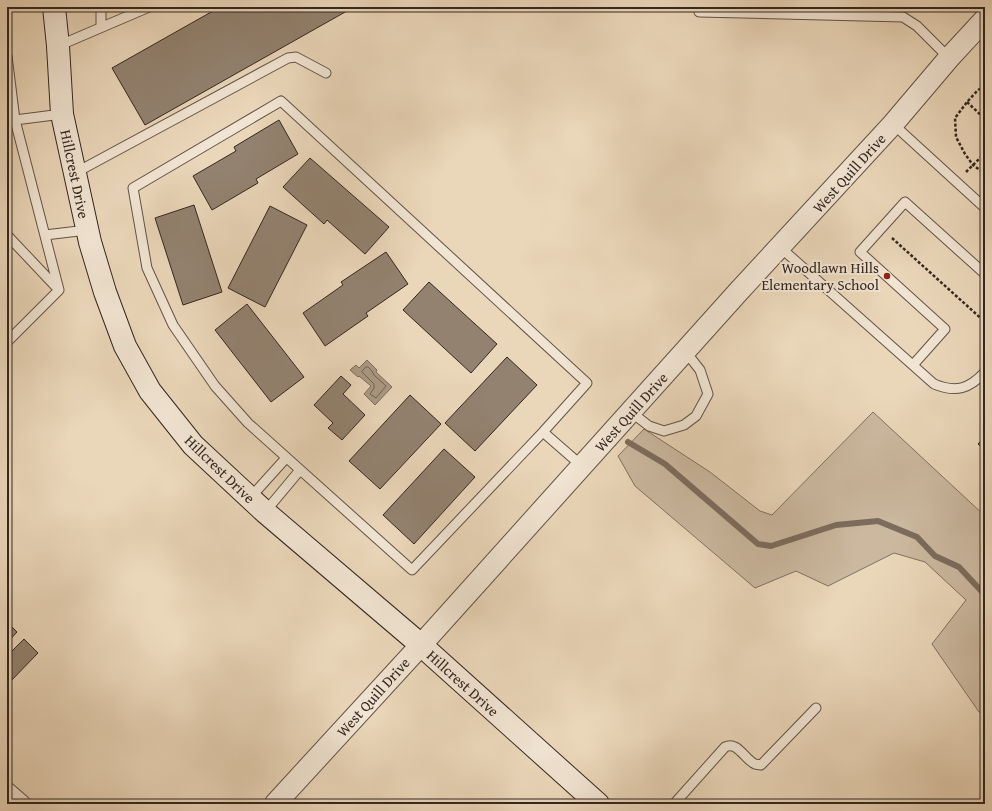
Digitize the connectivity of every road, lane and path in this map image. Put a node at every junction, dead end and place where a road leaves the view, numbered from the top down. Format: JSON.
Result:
{"nodes":[{"id":1,"x":54,"y":7,"type":"edge"},
{"id":2,"x":101,"y":7,"type":"edge"},
{"id":3,"x":149,"y":7,"type":"edge"},
{"id":4,"x":699,"y":12,"type":"dead end"},
{"id":5,"x":985,"y":19,"type":"edge"},
{"id":6,"x":101,"y":27,"type":"junction"},
{"id":7,"x":58,"y":46,"type":"junction"},
{"id":8,"x":7,"y":56,"type":"edge"},
{"id":9,"x":949,"y":58,"type":"junction"},
{"id":10,"x":326,"y":73,"type":"dead end"},
{"id":11,"x":985,"y":86,"type":"edge"},
{"id":12,"x":967,"y":102,"type":"junction"},
{"id":13,"x":62,"y":114,"type":"junction"},
{"id":14,"x":985,"y":119,"type":"edge"},
{"id":15,"x":15,"y":120,"type":"junction"},
{"id":16,"x":893,"y":124,"type":"junction"},
{"id":17,"x":985,"y":153,"type":"edge"},
{"id":18,"x":973,"y":165,"type":"junction"},
{"id":19,"x":75,"y":173,"type":"junction"},
{"id":20,"x":985,"y":174,"type":"edge"},
{"id":21,"x":956,"y":182,"type":"junction"},
{"id":22,"x":985,"y":208,"type":"edge"},
{"id":23,"x":881,"y":229,"type":"junction"},
{"id":24,"x":87,"y":230,"type":"junction"},
{"id":25,"x":7,"y":235,"type":"edge"},
{"id":26,"x":46,"y":235,"type":"junction"},
{"id":27,"x":781,"y":248,"type":"junction"},
{"id":28,"x":985,"y":274,"type":"edge"},
{"id":29,"x":59,"y":290,"type":"junction"},
{"id":30,"x":985,"y":322,"type":"edge"},
{"id":31,"x":7,"y":342,"type":"edge"},
{"id":32,"x":685,"y":352,"type":"junction"},
{"id":33,"x":913,"y":365,"type":"junction"},
{"id":34,"x":985,"y":372,"type":"edge"},
{"id":35,"x":630,"y":412,"type":"junction"},
{"id":36,"x":543,"y":432,"type":"junction"},
{"id":37,"x":286,"y":458,"type":"junction"},
{"id":38,"x":582,"y":466,"type":"junction"},
{"id":39,"x":300,"y":470,"type":"junction"},
{"id":40,"x":258,"y":505,"type":"junction"},
{"id":41,"x":421,"y":645,"type":"junction"},
{"id":42,"x":816,"y":708,"type":"dead end"},
{"id":43,"x":7,"y":791,"type":"edge"},
{"id":44,"x":22,"y":804,"type":"edge"},
{"id":45,"x":275,"y":804,"type":"edge"},
{"id":46,"x":598,"y":804,"type":"edge"},
{"id":47,"x":674,"y":804,"type":"edge"}],
"edges":[{"from":1,"to":7,"type":"main road","name":"Hillcrest Drive"},
{"from":2,"to":6,"type":"lane"},
{"from":3,"to":6,"type":"lane"},
{"from":4,"to":9,"type":"lane"},
{"from":5,"to":9,"type":"street","name":"West Quill Drive"},
{"from":6,"to":7,"type":"lane"},
{"from":7,"to":13,"type":"main road","name":"Hillcrest Drive"},
{"from":8,"to":15,"type":"lane"},
{"from":9,"to":16,"type":"street","name":"West Quill Drive"},
{"from":10,"to":19,"type":"lane"},
{"from":11,"to":12,"type":"path"},
{"from":12,"to":14,"type":"path"},
{"from":12,"to":18,"type":"path"},
{"from":13,"to":15,"type":"lane"},
{"from":13,"to":19,"type":"main road","name":"Hillcrest Drive"},
{"from":15,"to":26,"type":"lane"},
{"from":16,"to":21,"type":"lane"},
{"from":16,"to":27,"type":"street","name":"West Quill Drive"},
{"from":17,"to":18,"type":"path"},
{"from":18,"to":20,"type":"path"},
{"from":18,"to":21,"type":"path"},
{"from":19,"to":24,"type":"main road","name":"Hillcrest Drive"},
{"from":21,"to":22,"type":"lane"},
{"from":23,"to":28,"type":"lane"},
{"from":23,"to":30,"type":"path"},
{"from":23,"to":33,"type":"lane"},
{"from":24,"to":26,"type":"lane"},
{"from":24,"to":40,"type":"main road","name":"Hillcrest Drive"},
{"from":25,"to":29,"type":"lane"},
{"from":26,"to":29,"type":"lane"},
{"from":27,"to":32,"type":"street","name":"West Quill Drive"},
{"from":27,"to":33,"type":"lane"},
{"from":29,"to":31,"type":"lane"},
{"from":32,"to":35,"type":"street","name":"West Quill Drive"},
{"from":32,"to":35,"type":"lane"},
{"from":33,"to":34,"type":"lane"},
{"from":35,"to":38,"type":"street","name":"West Quill Drive"},
{"from":36,"to":37,"type":"lane"},
{"from":36,"to":38,"type":"lane"},
{"from":36,"to":39,"type":"lane"},
{"from":37,"to":39,"type":"lane"},
{"from":37,"to":40,"type":"lane"},
{"from":38,"to":41,"type":"street","name":"West Quill Drive"},
{"from":39,"to":40,"type":"lane"},
{"from":40,"to":41,"type":"main road","name":"Hillcrest Drive"},
{"from":41,"to":45,"type":"street","name":"West Quill Drive"},
{"from":41,"to":46,"type":"main road","name":"Hillcrest Drive"},
{"from":42,"to":47,"type":"lane"},
{"from":43,"to":44,"type":"street"}]}
